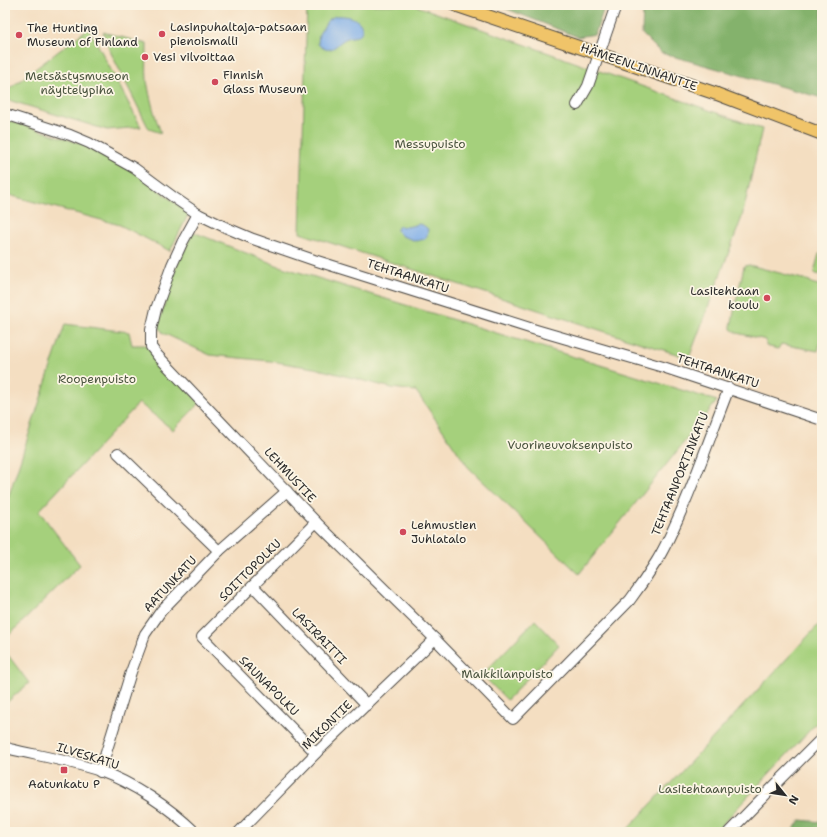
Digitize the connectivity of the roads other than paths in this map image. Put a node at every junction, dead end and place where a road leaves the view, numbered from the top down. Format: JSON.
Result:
{"nodes":[{"id":1,"x":455,"y":5,"type":"edge"},
{"id":2,"x":616,"y":5,"type":"edge"},
{"id":3,"x":600,"y":54,"type":"junction"},
{"id":4,"x":576,"y":105,"type":"dead end"},
{"id":5,"x":5,"y":114,"type":"edge"},
{"id":6,"x":822,"y":134,"type":"edge"},
{"id":7,"x":198,"y":214,"type":"junction"},
{"id":8,"x":729,"y":388,"type":"junction"},
{"id":9,"x":822,"y":420,"type":"edge"},
{"id":10,"x":118,"y":453,"type":"dead end"},
{"id":11,"x":287,"y":491,"type":"junction"},
{"id":12,"x":316,"y":522,"type":"junction"},
{"id":13,"x":219,"y":551,"type":"junction"},
{"id":14,"x":253,"y":586,"type":"junction"},
{"id":15,"x":202,"y":637,"type":"joint"},
{"id":16,"x":435,"y":640,"type":"junction"},
{"id":17,"x":367,"y":705,"type":"junction"},
{"id":18,"x":513,"y":719,"type":"joint"},
{"id":19,"x":822,"y":738,"type":"edge"},
{"id":20,"x":5,"y":747,"type":"edge"},
{"id":21,"x":316,"y":753,"type":"junction"},
{"id":22,"x":100,"y":772,"type":"junction"},
{"id":23,"x":195,"y":832,"type":"edge"},
{"id":24,"x":238,"y":832,"type":"edge"},
{"id":25,"x":729,"y":832,"type":"edge"}],
"edges":[{"from":1,"to":3,"type":"main road","name":"HÄMEENLINNANTIE"},
{"from":2,"to":3,"type":"street"},
{"from":3,"to":4,"type":"street"},
{"from":3,"to":6,"type":"main road","name":"HÄMEENLINNANTIE"},
{"from":5,"to":7,"type":"street","name":"TEHTAANKATU"},
{"from":7,"to":8,"type":"street","name":"TEHTAANKATU"},
{"from":7,"to":11,"type":"street","name":"LEHMUSTIE"},
{"from":8,"to":9,"type":"street","name":"TEHTAANKATU"},
{"from":8,"to":18,"type":"street","name":"TEHTAANPORTINKATU"},
{"from":10,"to":13,"type":"street"},
{"from":11,"to":12,"type":"street","name":"LEHMUSTIE"},
{"from":11,"to":13,"type":"street","name":"AATUNKATU"},
{"from":12,"to":14,"type":"street","name":"SOITTOPOLKU"},
{"from":12,"to":16,"type":"street","name":"LEHMUSTIE"},
{"from":13,"to":22,"type":"street","name":"AATUNKATU"},
{"from":14,"to":15,"type":"street","name":"SOITTOPOLKU"},
{"from":14,"to":17,"type":"street","name":"LASIRAITTI"},
{"from":15,"to":21,"type":"street","name":"SAUNAPOLKU"},
{"from":16,"to":17,"type":"street","name":"MIKONTIE"},
{"from":16,"to":18,"type":"street","name":"LEHMUSTIE"},
{"from":17,"to":21,"type":"street","name":"MIKONTIE"},
{"from":19,"to":25,"type":"street"},
{"from":20,"to":22,"type":"street","name":"ILVESKATU"},
{"from":21,"to":24,"type":"street","name":"MIKONTIE"},
{"from":22,"to":23,"type":"street","name":"ILVESKATU"}]}
